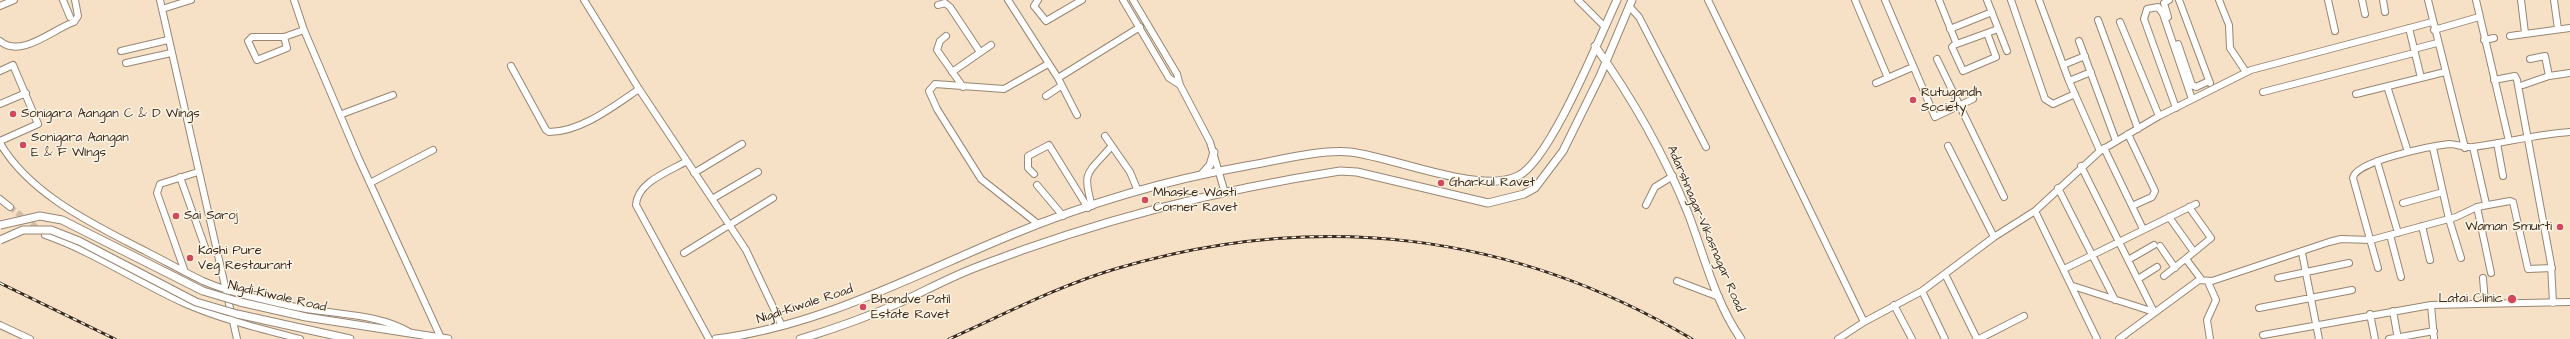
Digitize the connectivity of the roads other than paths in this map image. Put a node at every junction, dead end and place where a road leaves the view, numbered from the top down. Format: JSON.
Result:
{"nodes":[{"id":1,"x":14,"y":0,"type":"edge"},
{"id":2,"x":63,"y":0,"type":"edge"},
{"id":3,"x":75,"y":0,"type":"edge"},
{"id":4,"x":160,"y":0,"type":"edge"},
{"id":5,"x":191,"y":0,"type":"edge"},
{"id":6,"x":294,"y":0,"type":"edge"},
{"id":7,"x":584,"y":0,"type":"edge"},
{"id":8,"x":1008,"y":0,"type":"edge"},
{"id":9,"x":1038,"y":0,"type":"edge"},
{"id":10,"x":1082,"y":0,"type":"edge"},
{"id":11,"x":1123,"y":0,"type":"edge"},
{"id":12,"x":1134,"y":0,"type":"edge"},
{"id":13,"x":1578,"y":0,"type":"edge"},
{"id":14,"x":1617,"y":0,"type":"edge"},
{"id":15,"x":1708,"y":0,"type":"edge"},
{"id":16,"x":1855,"y":0,"type":"edge"},
{"id":17,"x":1885,"y":0,"type":"edge"},
{"id":18,"x":1938,"y":0,"type":"edge"},
{"id":19,"x":1987,"y":0,"type":"edge"},
{"id":20,"x":2011,"y":0,"type":"edge"},
{"id":21,"x":2039,"y":0,"type":"edge"},
{"id":22,"x":2168,"y":0,"type":"edge"},
{"id":23,"x":2179,"y":0,"type":"edge"},
{"id":24,"x":2220,"y":0,"type":"edge"},
{"id":25,"x":2328,"y":0,"type":"edge"},
{"id":26,"x":2362,"y":0,"type":"edge"},
{"id":27,"x":2383,"y":0,"type":"edge"},
{"id":28,"x":2428,"y":0,"type":"edge"},
{"id":29,"x":2476,"y":0,"type":"edge"},
{"id":30,"x":2521,"y":0,"type":"edge"},
{"id":31,"x":2554,"y":0,"type":"edge"},
{"id":32,"x":1631,"y":3,"type":"edge"},
{"id":33,"x":938,"y":5,"type":"dead end"},
{"id":34,"x":0,"y":6,"type":"edge"},
{"id":35,"x":162,"y":9,"type":"junction"},
{"id":36,"x":1992,"y":12,"type":"junction"},
{"id":37,"x":2385,"y":12,"type":"dead end"},
{"id":38,"x":2365,"y":14,"type":"dead end"},
{"id":39,"x":70,"y":17,"type":"dead end"},
{"id":40,"x":2479,"y":17,"type":"junction"},
{"id":41,"x":2098,"y":20,"type":"dead end"},
{"id":42,"x":2120,"y":22,"type":"dead end"},
{"id":43,"x":2432,"y":22,"type":"junction"},
{"id":44,"x":1604,"y":26,"type":"junction"},
{"id":45,"x":1140,"y":27,"type":"junction"},
{"id":46,"x":2410,"y":28,"type":"junction"},
{"id":47,"x":2570,"y":28,"type":"edge"},
{"id":48,"x":1950,"y":29,"type":"junction"},
{"id":49,"x":1998,"y":29,"type":"junction"},
{"id":50,"x":2558,"y":29,"type":"junction"},
{"id":51,"x":304,"y":30,"type":"junction"},
{"id":52,"x":2434,"y":30,"type":"junction"},
{"id":53,"x":2335,"y":31,"type":"dead end"},
{"id":54,"x":1987,"y":33,"type":"junction"},
{"id":55,"x":2524,"y":33,"type":"junction"},
{"id":56,"x":946,"y":36,"type":"dead end"},
{"id":57,"x":2510,"y":36,"type":"dead end"},
{"id":58,"x":284,"y":37,"type":"junction"},
{"id":59,"x":2494,"y":38,"type":"dead end"},
{"id":60,"x":168,"y":40,"type":"junction"},
{"id":61,"x":1955,"y":40,"type":"dead end"},
{"id":62,"x":2484,"y":40,"type":"junction"},
{"id":63,"x":0,"y":41,"type":"edge"},
{"id":64,"x":2079,"y":41,"type":"dead end"},
{"id":65,"x":159,"y":42,"type":"junction"},
{"id":66,"x":2437,"y":43,"type":"junction"},
{"id":67,"x":991,"y":45,"type":"dead end"},
{"id":68,"x":1595,"y":46,"type":"junction"},
{"id":69,"x":121,"y":51,"type":"dead end"},
{"id":70,"x":2007,"y":51,"type":"dead end"},
{"id":71,"x":2414,"y":51,"type":"junction"},
{"id":72,"x":980,"y":52,"type":"junction"},
{"id":73,"x":171,"y":53,"type":"junction"},
{"id":74,"x":162,"y":55,"type":"junction"},
{"id":75,"x":2085,"y":56,"type":"junction"},
{"id":76,"x":1937,"y":59,"type":"dead end"},
{"id":77,"x":2530,"y":59,"type":"dead end"},
{"id":78,"x":1606,"y":62,"type":"junction"},
{"id":79,"x":126,"y":63,"type":"dead end"},
{"id":80,"x":1048,"y":64,"type":"junction"},
{"id":81,"x":2063,"y":65,"type":"junction"},
{"id":82,"x":511,"y":66,"type":"dead end"},
{"id":83,"x":1913,"y":67,"type":"junction"},
{"id":84,"x":0,"y":71,"type":"edge"},
{"id":85,"x":952,"y":72,"type":"junction"},
{"id":86,"x":2091,"y":72,"type":"junction"},
{"id":87,"x":2246,"y":72,"type":"junction"},
{"id":88,"x":2445,"y":72,"type":"junction"},
{"id":89,"x":2570,"y":73,"type":"edge"},
{"id":90,"x":2549,"y":76,"type":"junction"},
{"id":91,"x":1058,"y":78,"type":"junction"},
{"id":92,"x":1888,"y":78,"type":"junction"},
{"id":93,"x":2421,"y":78,"type":"junction"},
{"id":94,"x":2494,"y":80,"type":"junction"},
{"id":95,"x":2069,"y":81,"type":"junction"},
{"id":96,"x":2209,"y":81,"type":"junction"},
{"id":97,"x":1876,"y":83,"type":"dead end"},
{"id":98,"x":1180,"y":85,"type":"junction"},
{"id":99,"x":2523,"y":85,"type":"dead end"},
{"id":100,"x":1060,"y":86,"type":"junction"},
{"id":101,"x":2387,"y":86,"type":"junction"},
{"id":102,"x":963,"y":87,"type":"junction"},
{"id":103,"x":639,"y":89,"type":"junction"},
{"id":104,"x":2212,"y":89,"type":"junction"},
{"id":105,"x":2263,"y":92,"type":"dead end"},
{"id":106,"x":26,"y":94,"type":"junction"},
{"id":107,"x":2075,"y":94,"type":"junction"},
{"id":108,"x":2356,"y":94,"type":"dead end"},
{"id":109,"x":393,"y":95,"type":"dead end"},
{"id":110,"x":1046,"y":96,"type":"dead end"},
{"id":111,"x":1973,"y":99,"type":"dead end"},
{"id":112,"x":2192,"y":99,"type":"junction"},
{"id":113,"x":0,"y":104,"type":"edge"},
{"id":114,"x":1960,"y":105,"type":"junction"},
{"id":115,"x":2176,"y":108,"type":"junction"},
{"id":116,"x":342,"y":114,"type":"junction"},
{"id":117,"x":1077,"y":116,"type":"dead end"},
{"id":118,"x":2159,"y":116,"type":"junction"},
{"id":119,"x":2138,"y":129,"type":"junction"},
{"id":120,"x":2570,"y":132,"type":"edge"},
{"id":121,"x":2128,"y":134,"type":"junction"},
{"id":122,"x":1105,"y":136,"type":"dead end"},
{"id":123,"x":2528,"y":138,"type":"junction"},
{"id":124,"x":2116,"y":141,"type":"junction"},
{"id":125,"x":2509,"y":141,"type":"junction"},
{"id":126,"x":0,"y":142,"type":"edge"},
{"id":127,"x":2497,"y":143,"type":"junction"},
{"id":128,"x":742,"y":144,"type":"dead end"},
{"id":129,"x":1948,"y":146,"type":"dead end"},
{"id":130,"x":1706,"y":147,"type":"dead end"},
{"id":131,"x":2473,"y":147,"type":"junction"},
{"id":132,"x":2433,"y":148,"type":"junction"},
{"id":133,"x":2464,"y":148,"type":"junction"},
{"id":134,"x":1109,"y":149,"type":"dead end"},
{"id":135,"x":433,"y":150,"type":"dead end"},
{"id":136,"x":2102,"y":150,"type":"junction"},
{"id":137,"x":1214,"y":152,"type":"junction"},
{"id":138,"x":2408,"y":152,"type":"junction"},
{"id":139,"x":686,"y":161,"type":"junction"},
{"id":140,"x":2378,"y":161,"type":"junction"},
{"id":141,"x":2081,"y":166,"type":"junction"},
{"id":142,"x":1220,"y":171,"type":"junction"},
{"id":143,"x":198,"y":172,"type":"junction"},
{"id":144,"x":758,"y":172,"type":"dead end"},
{"id":145,"x":694,"y":173,"type":"junction"},
{"id":146,"x":1034,"y":174,"type":"dead end"},
{"id":147,"x":1202,"y":174,"type":"junction"},
{"id":148,"x":1673,"y":176,"type":"junction"},
{"id":149,"x":2503,"y":176,"type":"dead end"},
{"id":150,"x":180,"y":177,"type":"junction"},
{"id":151,"x":370,"y":183,"type":"junction"},
{"id":152,"x":1037,"y":185,"type":"dead end"},
{"id":153,"x":2058,"y":188,"type":"junction"},
{"id":154,"x":1138,"y":191,"type":"junction"},
{"id":155,"x":2443,"y":192,"type":"junction"},
{"id":156,"x":1225,"y":193,"type":"junction"},
{"id":157,"x":2004,"y":197,"type":"dead end"},
{"id":158,"x":773,"y":198,"type":"dead end"},
{"id":159,"x":0,"y":199,"type":"edge"},
{"id":160,"x":712,"y":199,"type":"junction"},
{"id":161,"x":2403,"y":203,"type":"dead end"},
{"id":162,"x":2196,"y":204,"type":"dead end"},
{"id":163,"x":2486,"y":204,"type":"junction"},
{"id":164,"x":1646,"y":205,"type":"dead end"},
{"id":165,"x":10,"y":206,"type":"tunnel mouth"},
{"id":166,"x":2132,"y":206,"type":"junction"},
{"id":167,"x":1090,"y":207,"type":"junction"},
{"id":168,"x":2189,"y":207,"type":"junction"},
{"id":169,"x":2477,"y":207,"type":"junction"},
{"id":170,"x":2035,"y":211,"type":"junction"},
{"id":171,"x":1063,"y":216,"type":"junction"},
{"id":172,"x":2169,"y":216,"type":"junction"},
{"id":173,"x":2449,"y":219,"type":"junction"},
{"id":174,"x":1038,"y":224,"type":"junction"},
{"id":175,"x":0,"y":225,"type":"edge"},
{"id":176,"x":729,"y":226,"type":"junction"},
{"id":177,"x":2422,"y":226,"type":"junction"},
{"id":178,"x":2143,"y":229,"type":"junction"},
{"id":179,"x":2398,"y":233,"type":"junction"},
{"id":180,"x":45,"y":235,"type":"tunnel mouth"},
{"id":181,"x":2390,"y":235,"type":"junction"},
{"id":182,"x":1994,"y":236,"type":"junction"},
{"id":183,"x":0,"y":240,"type":"edge"},
{"id":184,"x":2371,"y":240,"type":"junction"},
{"id":185,"x":2119,"y":241,"type":"junction"},
{"id":186,"x":206,"y":250,"type":"dead end"},
{"id":187,"x":2194,"y":252,"type":"junction"},
{"id":188,"x":684,"y":253,"type":"dead end"},
{"id":189,"x":2302,"y":253,"type":"junction"},
{"id":190,"x":2093,"y":254,"type":"junction"},
{"id":191,"x":2461,"y":258,"type":"dead end"},
{"id":192,"x":2186,"y":259,"type":"junction"},
{"id":193,"x":2128,"y":260,"type":"junction"},
{"id":194,"x":2430,"y":260,"type":"dead end"},
{"id":195,"x":2349,"y":262,"type":"dead end"},
{"id":196,"x":2157,"y":267,"type":"dead end"},
{"id":197,"x":2064,"y":268,"type":"junction"},
{"id":198,"x":2175,"y":268,"type":"junction"},
{"id":199,"x":2378,"y":268,"type":"dead end"},
{"id":200,"x":2552,"y":268,"type":"junction"},
{"id":201,"x":185,"y":272,"type":"junction"},
{"id":202,"x":2305,"y":272,"type":"junction"},
{"id":203,"x":2491,"y":273,"type":"dead end"},
{"id":204,"x":1945,"y":274,"type":"junction"},
{"id":205,"x":2164,"y":276,"type":"dead end"},
{"id":206,"x":2401,"y":277,"type":"dead end"},
{"id":207,"x":2278,"y":278,"type":"dead end"},
{"id":208,"x":2483,"y":278,"type":"dead end"},
{"id":209,"x":2138,"y":279,"type":"junction"},
{"id":210,"x":2201,"y":279,"type":"junction"},
{"id":211,"x":1677,"y":281,"type":"dead end"},
{"id":212,"x":2208,"y":282,"type":"junction"},
{"id":213,"x":2073,"y":286,"type":"junction"},
{"id":214,"x":225,"y":289,"type":"junction"},
{"id":215,"x":2352,"y":290,"type":"dead end"},
{"id":216,"x":1922,"y":291,"type":"junction"},
{"id":217,"x":1719,"y":297,"type":"junction"},
{"id":218,"x":2311,"y":298,"type":"junction"},
{"id":219,"x":2115,"y":300,"type":"junction"},
{"id":220,"x":2570,"y":302,"type":"edge"},
{"id":221,"x":2553,"y":303,"type":"junction"},
{"id":222,"x":2431,"y":304,"type":"junction"},
{"id":223,"x":2485,"y":304,"type":"junction"},
{"id":224,"x":1894,"y":305,"type":"junction"},
{"id":225,"x":2259,"y":308,"type":"dead end"},
{"id":226,"x":2393,"y":311,"type":"junction"},
{"id":227,"x":2154,"y":312,"type":"junction"},
{"id":228,"x":2370,"y":314,"type":"junction"},
{"id":229,"x":2024,"y":316,"type":"dead end"},
{"id":230,"x":234,"y":321,"type":"junction"},
{"id":231,"x":1864,"y":322,"type":"junction"},
{"id":232,"x":0,"y":325,"type":"edge"},
{"id":233,"x":2317,"y":325,"type":"junction"},
{"id":234,"x":782,"y":326,"type":"junction"},
{"id":235,"x":2434,"y":331,"type":"junction"},
{"id":236,"x":416,"y":335,"type":"junction"},
{"id":237,"x":2263,"y":335,"type":"dead end"},
{"id":238,"x":2398,"y":338,"type":"edge"},
{"id":239,"x":30,"y":339,"type":"edge"},
{"id":240,"x":237,"y":339,"type":"edge"},
{"id":241,"x":300,"y":339,"type":"edge"},
{"id":242,"x":350,"y":339,"type":"edge"},
{"id":243,"x":444,"y":339,"type":"edge"},
{"id":244,"x":709,"y":339,"type":"edge"},
{"id":245,"x":716,"y":339,"type":"edge"},
{"id":246,"x":800,"y":339,"type":"edge"},
{"id":247,"x":1741,"y":339,"type":"edge"},
{"id":248,"x":1838,"y":339,"type":"edge"},
{"id":249,"x":1912,"y":339,"type":"edge"},
{"id":250,"x":1945,"y":339,"type":"edge"},
{"id":251,"x":1978,"y":339,"type":"edge"},
{"id":252,"x":2097,"y":339,"type":"edge"},
{"id":253,"x":2119,"y":339,"type":"edge"},
{"id":254,"x":2210,"y":339,"type":"edge"},
{"id":255,"x":2319,"y":339,"type":"edge"},
{"id":256,"x":2375,"y":339,"type":"edge"},
{"id":257,"x":2390,"y":339,"type":"edge"},
{"id":258,"x":2434,"y":339,"type":"edge"}],
"edges":[{"from":1,"to":34,"type":"street"},
{"from":2,"to":39,"type":"street"},
{"from":3,"to":63,"type":"street"},
{"from":4,"to":35,"type":"street"},
{"from":5,"to":35,"type":"street"},
{"from":6,"to":51,"type":"street"},
{"from":7,"to":103,"type":"street"},
{"from":8,"to":80,"type":"street"},
{"from":9,"to":10,"type":"street"},
{"from":11,"to":45,"type":"street"},
{"from":12,"to":98,"type":"street"},
{"from":13,"to":44,"type":"street"},
{"from":14,"to":44,"type":"main road","name":"Nigdi-Kiwale Road"},
{"from":15,"to":231,"type":"street"},
{"from":16,"to":92,"type":"street"},
{"from":17,"to":83,"type":"street"},
{"from":18,"to":48,"type":"street"},
{"from":19,"to":36,"type":"street"},
{"from":20,"to":107,"type":"street"},
{"from":21,"to":81,"type":"street"},
{"from":22,"to":96,"type":"street"},
{"from":23,"to":96,"type":"street"},
{"from":24,"to":87,"type":"street"},
{"from":25,"to":53,"type":"street"},
{"from":26,"to":38,"type":"street"},
{"from":27,"to":37,"type":"street"},
{"from":28,"to":43,"type":"street"},
{"from":29,"to":40,"type":"street"},
{"from":30,"to":55,"type":"street"},
{"from":31,"to":50,"type":"street"},
{"from":32,"to":78,"type":"main road"},
{"from":32,"to":130,"type":"street"},
{"from":33,"to":72,"type":"street"},
{"from":35,"to":60,"type":"street"},
{"from":36,"to":48,"type":"street"},
{"from":36,"to":49,"type":"street"},
{"from":40,"to":52,"type":"street"},
{"from":40,"to":62,"type":"street"},
{"from":41,"to":119,"type":"street"},
{"from":42,"to":118,"type":"street"},
{"from":43,"to":46,"type":"street"},
{"from":43,"to":52,"type":"street"},
{"from":44,"to":68,"type":"main road","name":"Nigdi-Kiwale Road"},
{"from":45,"to":91,"type":"street"},
{"from":45,"to":98,"type":"street"},
{"from":46,"to":71,"type":"street"},
{"from":46,"to":87,"type":"street"},
{"from":47,"to":50,"type":"street"},
{"from":48,"to":61,"type":"street"},
{"from":49,"to":54,"type":"street"},
{"from":49,"to":70,"type":"street"},
{"from":50,"to":55,"type":"street"},
{"from":51,"to":58,"type":"street"},
{"from":51,"to":116,"type":"street"},
{"from":52,"to":66,"type":"street"},
{"from":54,"to":54,"type":"street"},
{"from":55,"to":57,"type":"street"},
{"from":56,"to":85,"type":"street"},
{"from":58,"to":58,"type":"street"},
{"from":59,"to":62,"type":"street"},
{"from":60,"to":65,"type":"street"},
{"from":60,"to":73,"type":"street"},
{"from":62,"to":94,"type":"street"},
{"from":64,"to":75,"type":"street"},
{"from":65,"to":69,"type":"street"},
{"from":65,"to":74,"type":"street"},
{"from":66,"to":71,"type":"street"},
{"from":66,"to":88,"type":"street"},
{"from":67,"to":72,"type":"street"},
{"from":68,"to":78,"type":"main road","name":"Adarshnagar-Vikasnagar Road"},
{"from":68,"to":142,"type":"main road","name":"Nigdi-Kiwale Road"},
{"from":71,"to":93,"type":"street"},
{"from":71,"to":105,"type":"street"},
{"from":72,"to":85,"type":"street"},
{"from":73,"to":74,"type":"street"},
{"from":73,"to":143,"type":"street"},
{"from":74,"to":79,"type":"street"},
{"from":75,"to":81,"type":"street"},
{"from":75,"to":86,"type":"street"},
{"from":76,"to":114,"type":"street"},
{"from":77,"to":90,"type":"street"},
{"from":78,"to":148,"type":"main road","name":"Adarshnagar-Vikasnagar Road"},
{"from":78,"to":156,"type":"main road"},
{"from":80,"to":91,"type":"street"},
{"from":80,"to":102,"type":"street"},
{"from":81,"to":95,"type":"street"},
{"from":82,"to":103,"type":"street"},
{"from":83,"to":92,"type":"street"},
{"from":83,"to":114,"type":"street"},
{"from":84,"to":106,"type":"street"},
{"from":85,"to":102,"type":"street"},
{"from":86,"to":95,"type":"street"},
{"from":86,"to":124,"type":"street"},
{"from":87,"to":104,"type":"street"},
{"from":88,"to":93,"type":"street"},
{"from":88,"to":133,"type":"street"},
{"from":89,"to":90,"type":"street"},
{"from":90,"to":99,"type":"street"},
{"from":91,"to":100,"type":"street"},
{"from":92,"to":97,"type":"street"},
{"from":93,"to":101,"type":"street"},
{"from":94,"to":123,"type":"street"},
{"from":94,"to":125,"type":"street"},
{"from":95,"to":107,"type":"street"},
{"from":96,"to":104,"type":"street"},
{"from":98,"to":137,"type":"street"},
{"from":100,"to":110,"type":"street"},
{"from":100,"to":117,"type":"street"},
{"from":101,"to":108,"type":"street"},
{"from":101,"to":138,"type":"street"},
{"from":102,"to":174,"type":"street"},
{"from":103,"to":139,"type":"street"},
{"from":104,"to":112,"type":"street"},
{"from":106,"to":113,"type":"street"},
{"from":106,"to":126,"type":"street"},
{"from":107,"to":136,"type":"street"},
{"from":109,"to":116,"type":"street"},
{"from":111,"to":114,"type":"street"},
{"from":112,"to":115,"type":"street"},
{"from":112,"to":115,"type":"street"},
{"from":114,"to":157,"type":"street"},
{"from":115,"to":118,"type":"street"},
{"from":116,"to":151,"type":"street"},
{"from":118,"to":119,"type":"street"},
{"from":119,"to":121,"type":"street"},
{"from":120,"to":123,"type":"street"},
{"from":121,"to":124,"type":"street"},
{"from":121,"to":166,"type":"street"},
{"from":122,"to":154,"type":"street"},
{"from":123,"to":125,"type":"street"},
{"from":123,"to":200,"type":"street"},
{"from":124,"to":136,"type":"street"},
{"from":125,"to":127,"type":"street"},
{"from":126,"to":201,"type":"street"},
{"from":127,"to":131,"type":"street"},
{"from":127,"to":149,"type":"street"},
{"from":128,"to":145,"type":"street"},
{"from":129,"to":182,"type":"street"},
{"from":131,"to":133,"type":"street"},
{"from":131,"to":163,"type":"street"},
{"from":132,"to":133,"type":"street"},
{"from":132,"to":138,"type":"street"},
{"from":132,"to":155,"type":"street"},
{"from":134,"to":167,"type":"street"},
{"from":135,"to":151,"type":"street"},
{"from":136,"to":141,"type":"street"},
{"from":136,"to":166,"type":"street"},
{"from":137,"to":142,"type":"street"},
{"from":137,"to":147,"type":"main road"},
{"from":138,"to":140,"type":"street"},
{"from":139,"to":145,"type":"street"},
{"from":139,"to":244,"type":"street"},
{"from":140,"to":179,"type":"street"},
{"from":140,"to":184,"type":"street"},
{"from":141,"to":153,"type":"street"},
{"from":141,"to":185,"type":"street"},
{"from":142,"to":147,"type":"main road","name":"Nigdi-Kiwale Road"},
{"from":142,"to":156,"type":"street"},
{"from":143,"to":150,"type":"street"},
{"from":143,"to":214,"type":"street"},
{"from":144,"to":160,"type":"street"},
{"from":145,"to":160,"type":"street"},
{"from":146,"to":167,"type":"street"},
{"from":147,"to":154,"type":"main road","name":"Nigdi-Kiwale Road"},
{"from":148,"to":164,"type":"street"},
{"from":148,"to":217,"type":"main road","name":"Adarshnagar-Vikasnagar Road"},
{"from":150,"to":186,"type":"street"},
{"from":150,"to":201,"type":"street"},
{"from":151,"to":243,"type":"street"},
{"from":152,"to":171,"type":"street"},
{"from":153,"to":170,"type":"street"},
{"from":153,"to":190,"type":"street"},
{"from":154,"to":167,"type":"main road","name":"Nigdi-Kiwale Road"},
{"from":155,"to":161,"type":"street"},
{"from":155,"to":173,"type":"street"},
{"from":156,"to":246,"type":"main road"},
{"from":158,"to":176,"type":"street"},
{"from":159,"to":165,"type":"street"},
{"from":160,"to":176,"type":"street"},
{"from":162,"to":168,"type":"street"},
{"from":163,"to":169,"type":"street"},
{"from":163,"to":200,"type":"street"},
{"from":166,"to":178,"type":"street"},
{"from":167,"to":171,"type":"main road","name":"Nigdi-Kiwale Road"},
{"from":168,"to":172,"type":"street"},
{"from":168,"to":187,"type":"street"},
{"from":169,"to":173,"type":"street"},
{"from":169,"to":203,"type":"street"},
{"from":170,"to":182,"type":"street"},
{"from":170,"to":197,"type":"street"},
{"from":171,"to":174,"type":"main road","name":"Nigdi-Kiwale Road"},
{"from":172,"to":178,"type":"street"},
{"from":172,"to":187,"type":"street"},
{"from":173,"to":177,"type":"street"},
{"from":173,"to":191,"type":"street"},
{"from":174,"to":234,"type":"main road","name":"Nigdi-Kiwale Road"},
{"from":175,"to":236,"type":"main road","name":"Nigdi-Kiwale Road","bridge":true},
{"from":176,"to":188,"type":"street"},
{"from":176,"to":234,"type":"street"},
{"from":177,"to":179,"type":"street"},
{"from":177,"to":194,"type":"street"},
{"from":178,"to":185,"type":"street"},
{"from":179,"to":181,"type":"street"},
{"from":180,"to":230,"type":"street"},
{"from":181,"to":184,"type":"street"},
{"from":181,"to":206,"type":"street"},
{"from":182,"to":204,"type":"street"},
{"from":183,"to":242,"type":"main road","name":"Nigdi-Kiwale Road","bridge":true},
{"from":184,"to":189,"type":"street"},
{"from":184,"to":199,"type":"street"},
{"from":185,"to":190,"type":"street"},
{"from":185,"to":193,"type":"street"},
{"from":187,"to":192,"type":"street"},
{"from":189,"to":202,"type":"street"},
{"from":189,"to":212,"type":"street"},
{"from":190,"to":197,"type":"street"},
{"from":190,"to":219,"type":"street"},
{"from":192,"to":198,"type":"street"},
{"from":192,"to":210,"type":"street"},
{"from":193,"to":198,"type":"street"},
{"from":193,"to":209,"type":"street"},
{"from":195,"to":202,"type":"street"},
{"from":196,"to":209,"type":"street"},
{"from":197,"to":213,"type":"street"},
{"from":198,"to":205,"type":"street"},
{"from":200,"to":221,"type":"street"},
{"from":201,"to":214,"type":"street"},
{"from":202,"to":207,"type":"street"},
{"from":202,"to":218,"type":"street"},
{"from":204,"to":216,"type":"street"},
{"from":204,"to":251,"type":"street"},
{"from":208,"to":223,"type":"street"},
{"from":209,"to":227,"type":"street"},
{"from":210,"to":212,"type":"street"},
{"from":210,"to":227,"type":"street"},
{"from":211,"to":217,"type":"street"},
{"from":212,"to":254,"type":"street"},
{"from":213,"to":219,"type":"street"},
{"from":213,"to":252,"type":"street"},
{"from":214,"to":230,"type":"street"},
{"from":214,"to":236,"type":"street"},
{"from":215,"to":218,"type":"street"},
{"from":216,"to":224,"type":"street"},
{"from":216,"to":250,"type":"street"},
{"from":217,"to":247,"type":"main road","name":"Adarshnagar-Vikasnagar Road"},
{"from":218,"to":225,"type":"street"},
{"from":218,"to":233,"type":"street"},
{"from":219,"to":227,"type":"street"},
{"from":220,"to":221,"type":"street"},
{"from":221,"to":223,"type":"street"},
{"from":222,"to":223,"type":"street"},
{"from":222,"to":226,"type":"street"},
{"from":222,"to":235,"type":"street"},
{"from":224,"to":231,"type":"street"},
{"from":224,"to":249,"type":"street"},
{"from":226,"to":228,"type":"street"},
{"from":226,"to":238,"type":"street"},
{"from":227,"to":253,"type":"street"},
{"from":228,"to":233,"type":"street"},
{"from":228,"to":256,"type":"street"},
{"from":229,"to":251,"type":"street"},
{"from":230,"to":240,"type":"street"},
{"from":230,"to":241,"type":"street"},
{"from":231,"to":248,"type":"street"},
{"from":232,"to":239,"type":"street"},
{"from":233,"to":237,"type":"street"},
{"from":233,"to":255,"type":"street"},
{"from":234,"to":245,"type":"main road","name":"Nigdi-Kiwale Road"},
{"from":235,"to":238,"type":"street"},
{"from":235,"to":258,"type":"street"},
{"from":236,"to":243,"type":"main road","name":"Nigdi-Kiwale Road"},
{"from":238,"to":257,"type":"street"}]}
